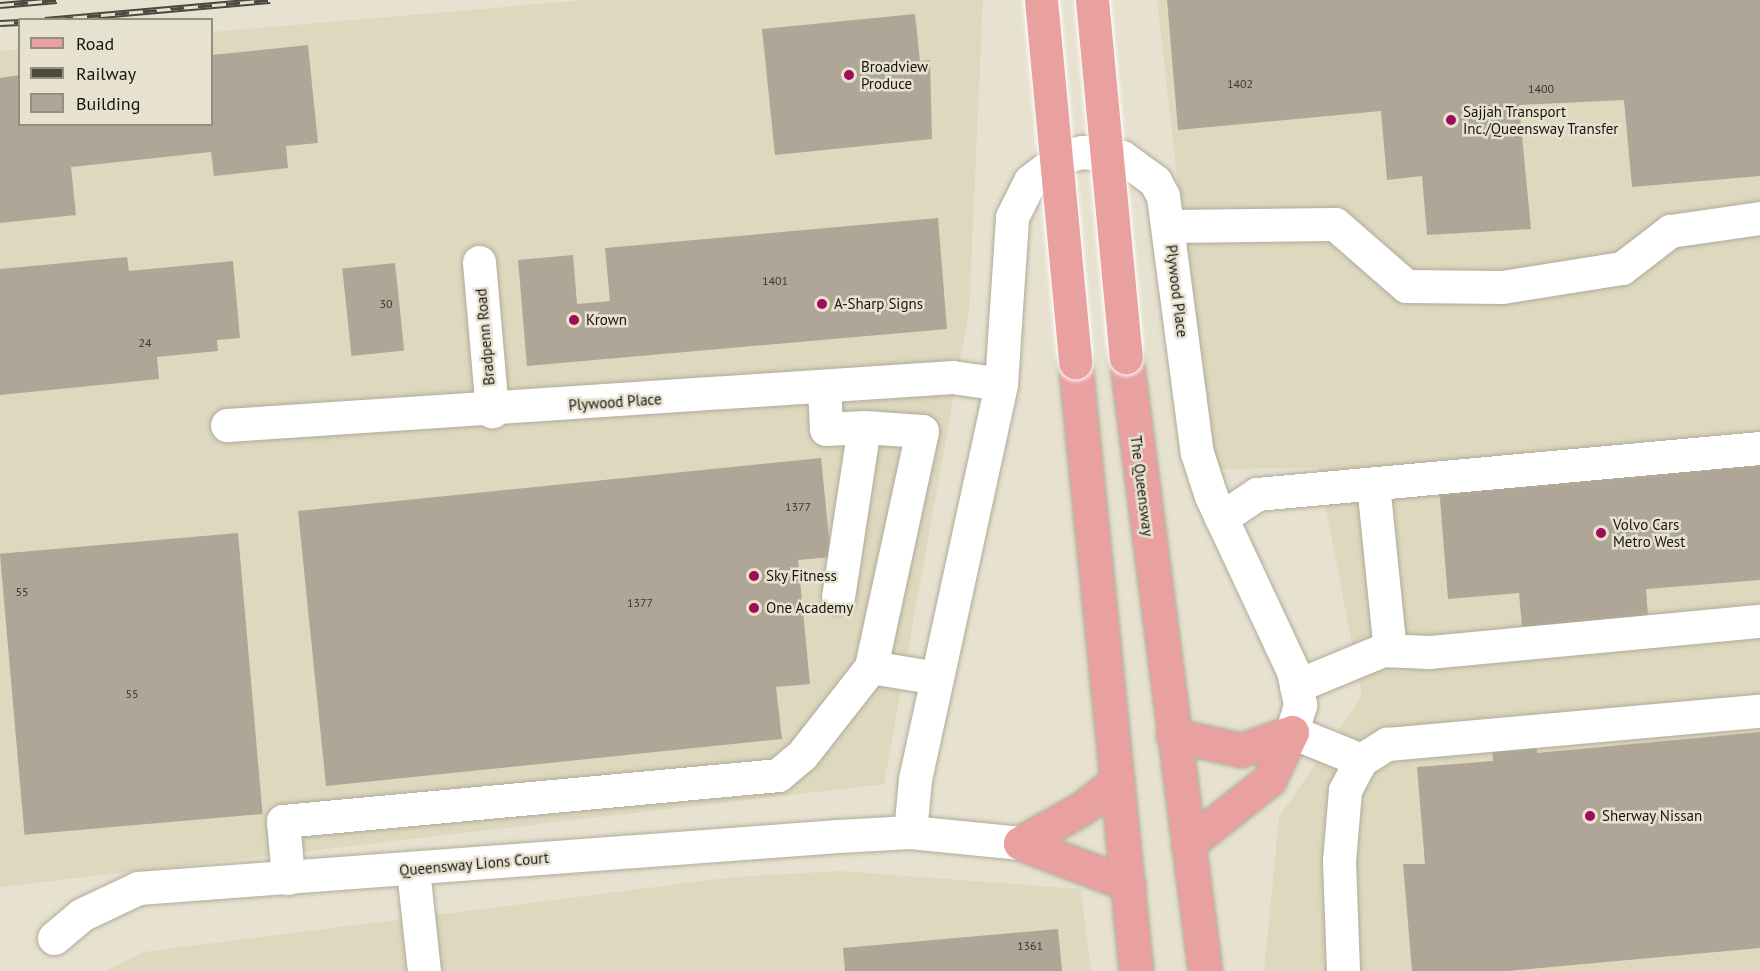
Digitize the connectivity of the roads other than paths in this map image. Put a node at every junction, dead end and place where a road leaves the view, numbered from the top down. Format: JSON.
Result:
{"nodes":[{"id":1,"x":1041,"y":0,"type":"edge"},
{"id":2,"x":1092,"y":0,"type":"edge"},
{"id":3,"x":1760,"y":218,"type":"edge"},
{"id":4,"x":1169,"y":226,"type":"junction"},
{"id":5,"x":479,"y":262,"type":"dead end"},
{"id":6,"x":1001,"y":384,"type":"junction"},
{"id":7,"x":824,"y":386,"type":"junction"},
{"id":8,"x":492,"y":411,"type":"junction"},
{"id":9,"x":227,"y":425,"type":"dead end"},
{"id":10,"x":864,"y":427,"type":"junction"},
{"id":11,"x":1760,"y":448,"type":"edge"},
{"id":12,"x":1373,"y":484,"type":"junction"},
{"id":13,"x":1221,"y":518,"type":"junction"},
{"id":14,"x":838,"y":597,"type":"dead end"},
{"id":15,"x":1760,"y":621,"type":"edge"},
{"id":16,"x":1390,"y":650,"type":"junction"},
{"id":17,"x":871,"y":667,"type":"junction"},
{"id":18,"x":937,"y":678,"type":"junction"},
{"id":19,"x":1296,"y":686,"type":"junction"},
{"id":20,"x":1760,"y":711,"type":"edge"},
{"id":21,"x":1292,"y":732,"type":"junction"},
{"id":22,"x":1173,"y":735,"type":"junction"},
{"id":23,"x":1361,"y":760,"type":"junction"},
{"id":24,"x":1117,"y":781,"type":"junction"},
{"id":25,"x":910,"y":832,"type":"junction"},
{"id":26,"x":1020,"y":843,"type":"junction"},
{"id":27,"x":1188,"y":844,"type":"junction"},
{"id":28,"x":413,"y":870,"type":"junction"},
{"id":29,"x":288,"y":878,"type":"junction"},
{"id":30,"x":1128,"y":884,"type":"junction"},
{"id":31,"x":54,"y":939,"type":"dead end"},
{"id":32,"x":424,"y":971,"type":"edge"},
{"id":33,"x":1136,"y":971,"type":"edge"},
{"id":34,"x":1205,"y":971,"type":"edge"},
{"id":35,"x":1343,"y":971,"type":"edge"}],
"edges":[{"from":1,"to":24,"type":"main road","bridge":true},
{"from":2,"to":22,"type":"main road","name":"The Queensway","bridge":true},
{"from":3,"to":4,"type":"street"},
{"from":4,"to":6,"type":"street","name":"Plywood Place"},
{"from":4,"to":13,"type":"street","name":"Plywood Place"},
{"from":5,"to":8,"type":"street","name":"Bradpenn Road"},
{"from":6,"to":7,"type":"street","name":"Plywood Place"},
{"from":6,"to":18,"type":"street","name":"Plywood Place"},
{"from":7,"to":8,"type":"street","name":"Plywood Place"},
{"from":7,"to":10,"type":"street"},
{"from":8,"to":9,"type":"street","name":"Plywood Place"},
{"from":10,"to":14,"type":"street"},
{"from":10,"to":17,"type":"street"},
{"from":11,"to":12,"type":"street"},
{"from":12,"to":13,"type":"street"},
{"from":12,"to":16,"type":"street"},
{"from":13,"to":19,"type":"street","name":"Plywood Place"},
{"from":15,"to":16,"type":"street"},
{"from":16,"to":19,"type":"street"},
{"from":17,"to":18,"type":"street"},
{"from":17,"to":29,"type":"street"},
{"from":18,"to":25,"type":"street","name":"Plywood Place"},
{"from":19,"to":21,"type":"street","name":"Plywood Place"},
{"from":20,"to":23,"type":"street"},
{"from":21,"to":22,"type":"main road"},
{"from":21,"to":23,"type":"street"},
{"from":21,"to":27,"type":"main road"},
{"from":22,"to":27,"type":"main road","name":"The Queensway"},
{"from":23,"to":35,"type":"street"},
{"from":24,"to":26,"type":"main road"},
{"from":24,"to":30,"type":"main road"},
{"from":25,"to":26,"type":"street"},
{"from":25,"to":28,"type":"street","name":"Queensway Lions Court"},
{"from":26,"to":30,"type":"main road"},
{"from":27,"to":34,"type":"main road","name":"The Queensway"},
{"from":28,"to":29,"type":"street","name":"Queensway Lions Court"},
{"from":28,"to":32,"type":"street"},
{"from":29,"to":31,"type":"street","name":"Queensway Lions Court"},
{"from":30,"to":33,"type":"main road"}]}
